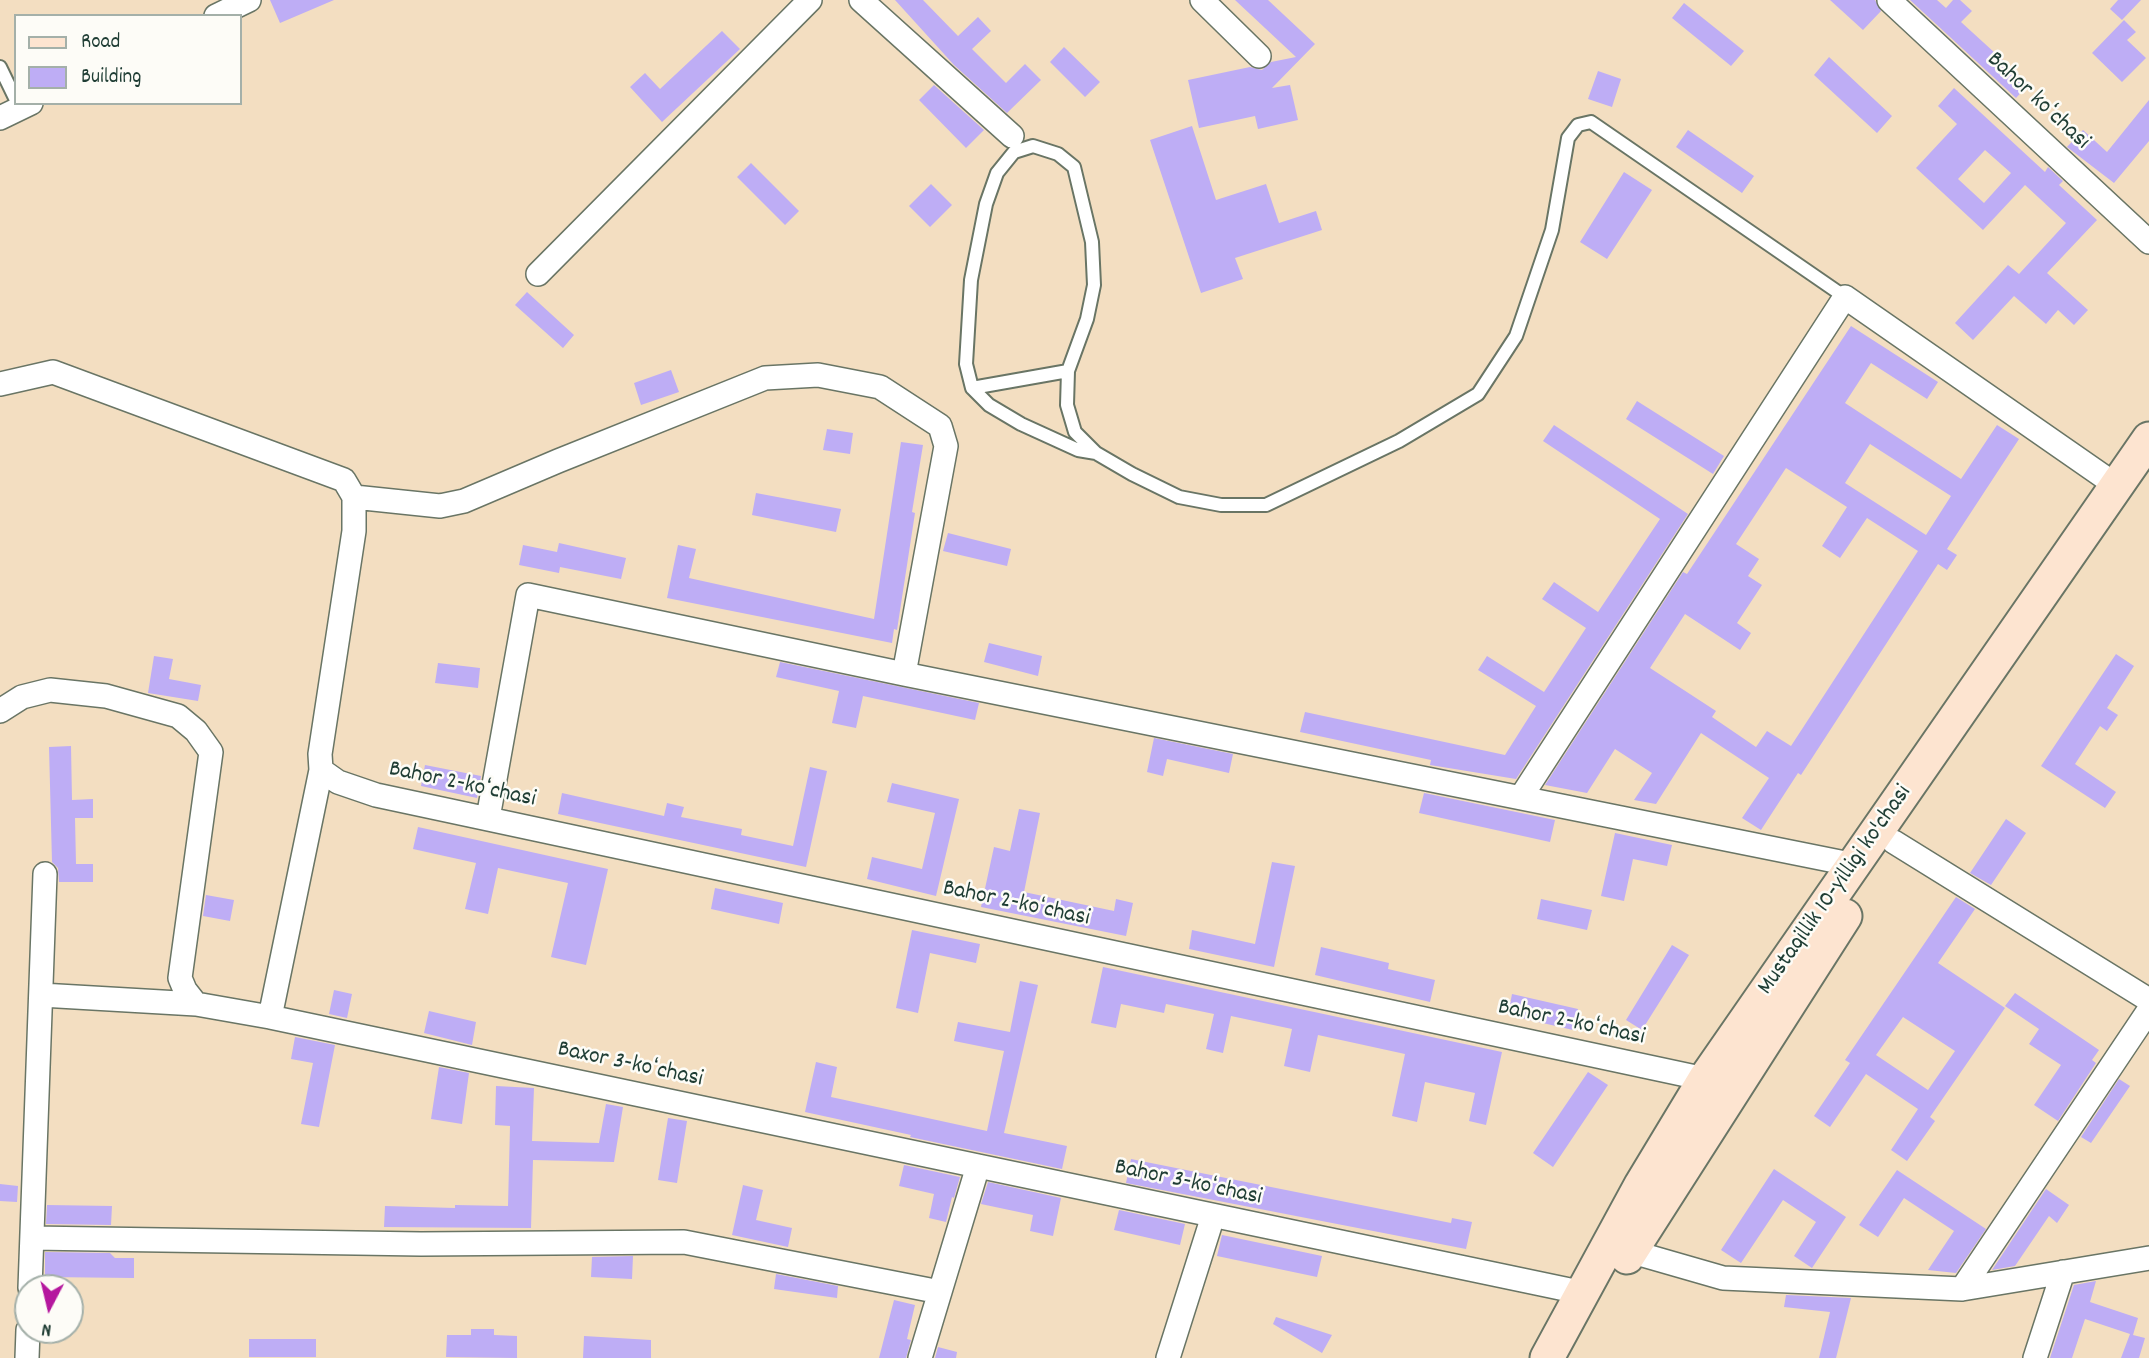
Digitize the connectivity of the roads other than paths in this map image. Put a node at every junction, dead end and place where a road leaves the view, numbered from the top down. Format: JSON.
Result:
{"nodes":[{"id":1,"x":249,"y":0,"type":"edge"},
{"id":2,"x":810,"y":0,"type":"edge"},
{"id":3,"x":861,"y":0,"type":"edge"},
{"id":4,"x":1202,"y":0,"type":"edge"},
{"id":5,"x":1889,"y":0,"type":"edge"},
{"id":6,"x":220,"y":14,"type":"edge"},
{"id":7,"x":1259,"y":56,"type":"dead end"},
{"id":8,"x":0,"y":67,"type":"edge"},
{"id":9,"x":14,"y":100,"type":"edge"},
{"id":10,"x":1012,"y":135,"type":"dead end"},
{"id":11,"x":2149,"y":242,"type":"edge"},
{"id":12,"x":538,"y":274,"type":"dead end"},
{"id":13,"x":1846,"y":297,"type":"junction"},
{"id":14,"x":1069,"y":372,"type":"junction"},
{"id":15,"x":0,"y":384,"type":"edge"},
{"id":16,"x":972,"y":388,"type":"junction"},
{"id":17,"x":2149,"y":439,"type":"edge"},
{"id":18,"x":1097,"y":453,"type":"junction"},
{"id":19,"x":2149,"y":477,"type":"edge"},
{"id":20,"x":2118,"y":486,"type":"junction"},
{"id":21,"x":354,"y":497,"type":"junction"},
{"id":22,"x":905,"y":674,"type":"junction"},
{"id":23,"x":0,"y":711,"type":"edge"},
{"id":24,"x":321,"y":771,"type":"junction"},
{"id":25,"x":1521,"y":797,"type":"junction"},
{"id":26,"x":488,"y":818,"type":"junction"},
{"id":27,"x":1894,"y":842,"type":"junction"},
{"id":28,"x":1855,"y":865,"type":"junction"},
{"id":29,"x":45,"y":874,"type":"dead end"},
{"id":30,"x":41,"y":996,"type":"junction"},
{"id":31,"x":2149,"y":1000,"type":"edge"},
{"id":32,"x":195,"y":1004,"type":"junction"},
{"id":33,"x":2149,"y":1010,"type":"edge"},
{"id":34,"x":270,"y":1017,"type":"junction"},
{"id":35,"x":1705,"y":1079,"type":"junction"},
{"id":36,"x":978,"y":1166,"type":"junction"},
{"id":37,"x":1213,"y":1216,"type":"junction"},
{"id":38,"x":32,"y":1238,"type":"junction"},
{"id":39,"x":1629,"y":1251,"type":"junction"},
{"id":40,"x":2149,"y":1258,"type":"edge"},
{"id":41,"x":2063,"y":1272,"type":"junction"},
{"id":42,"x":31,"y":1274,"type":"edge"},
{"id":43,"x":1962,"y":1289,"type":"junction"},
{"id":44,"x":940,"y":1292,"type":"junction"},
{"id":45,"x":1584,"y":1293,"type":"junction"},
{"id":46,"x":920,"y":1358,"type":"edge"},
{"id":47,"x":1168,"y":1358,"type":"edge"},
{"id":48,"x":1547,"y":1358,"type":"edge"},
{"id":49,"x":1574,"y":1358,"type":"edge"},
{"id":50,"x":2035,"y":1358,"type":"edge"}],
"edges":[{"from":1,"to":6,"type":"street"},
{"from":2,"to":12,"type":"street"},
{"from":3,"to":10,"type":"street"},
{"from":4,"to":7,"type":"street"},
{"from":5,"to":11,"type":"street","name":"Bahor koʻchasi"},
{"from":8,"to":9,"type":"lane"},
{"from":13,"to":18,"type":"lane"},
{"from":13,"to":20,"type":"street"},
{"from":13,"to":25,"type":"street"},
{"from":14,"to":16,"type":"lane"},
{"from":14,"to":16,"type":"lane"},
{"from":14,"to":18,"type":"lane"},
{"from":15,"to":21,"type":"street"},
{"from":16,"to":18,"type":"lane"},
{"from":17,"to":20,"type":"main road","name":"Mustaqillik 10-yilligi ko'chasi"},
{"from":19,"to":27,"type":"main road","name":"Mustaqillik 10-yilligi ko'chasi"},
{"from":20,"to":28,"type":"main road","name":"Mustaqillik 10-yilligi ko'chasi"},
{"from":21,"to":22,"type":"street"},
{"from":21,"to":24,"type":"street"},
{"from":22,"to":25,"type":"street"},
{"from":22,"to":26,"type":"street"},
{"from":23,"to":32,"type":"street"},
{"from":24,"to":26,"type":"street","name":"Bahor 2-koʻchasi"},
{"from":24,"to":34,"type":"street"},
{"from":25,"to":28,"type":"street"},
{"from":26,"to":35,"type":"street","name":"Bahor 2-koʻchasi"},
{"from":27,"to":31,"type":"street"},
{"from":27,"to":39,"type":"main road","name":"Mustaqillik 10-yilligi ko'chasi"},
{"from":28,"to":35,"type":"main road","name":"Mustaqillik 10-yilligi ko'chasi"},
{"from":29,"to":30,"type":"street"},
{"from":30,"to":32,"type":"street","name":"Baxor 3-koʻchasi"},
{"from":30,"to":38,"type":"street"},
{"from":32,"to":34,"type":"street","name":"Baxor 3-koʻchasi"},
{"from":33,"to":43,"type":"street"},
{"from":34,"to":36,"type":"street","name":"Baxor 3-koʻchasi"},
{"from":35,"to":45,"type":"main road","name":"Mustaqillik 10-yilligi ko'chasi"},
{"from":36,"to":37,"type":"street","name":"Bahor 3-koʻchasi"},
{"from":36,"to":44,"type":"street"},
{"from":37,"to":45,"type":"street","name":"Bahor 3-koʻchasi"},
{"from":37,"to":47,"type":"street"},
{"from":38,"to":42,"type":"street"},
{"from":38,"to":44,"type":"street"},
{"from":39,"to":43,"type":"street"},
{"from":39,"to":49,"type":"main road","name":"Mustaqillik 10-yilligi ko'chasi"},
{"from":40,"to":41,"type":"street"},
{"from":41,"to":43,"type":"street"},
{"from":41,"to":50,"type":"street"},
{"from":44,"to":46,"type":"street"},
{"from":45,"to":48,"type":"main road","name":"Mustaqillik 10-yilligi ko'chasi"}]}
